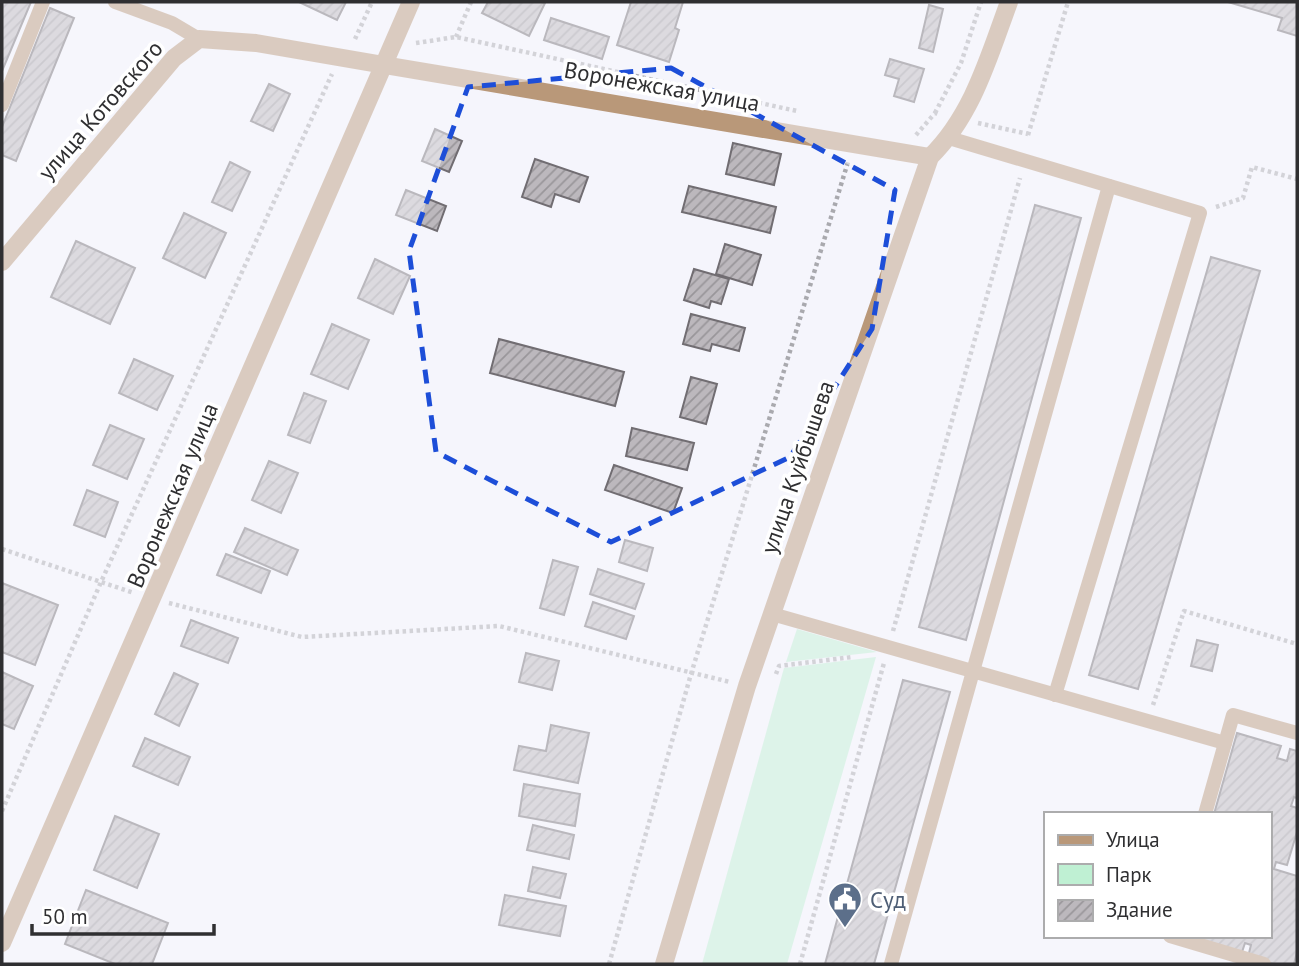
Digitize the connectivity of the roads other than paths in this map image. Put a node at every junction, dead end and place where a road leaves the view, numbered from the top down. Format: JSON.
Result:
{"nodes":[{"id":1,"x":43,"y":2,"type":"edge"},
{"id":2,"x":115,"y":2,"type":"edge"},
{"id":3,"x":411,"y":2,"type":"edge"},
{"id":4,"x":1009,"y":2,"type":"edge"},
{"id":5,"x":199,"y":40,"type":"junction"},
{"id":6,"x":384,"y":65,"type":"junction"},
{"id":7,"x":2,"y":105,"type":"edge"},
{"id":8,"x":949,"y":138,"type":"junction"},
{"id":9,"x":930,"y":157,"type":"junction"},
{"id":10,"x":1109,"y":186,"type":"junction"},
{"id":11,"x":2,"y":262,"type":"edge"},
{"id":12,"x":772,"y":614,"type":"junction"},
{"id":13,"x":973,"y":671,"type":"junction"},
{"id":14,"x":1055,"y":695,"type":"junction"},
{"id":15,"x":1297,"y":733,"type":"edge"},
{"id":16,"x":1225,"y":743,"type":"junction"},
{"id":17,"x":1206,"y":812,"type":"edge"},
{"id":18,"x":1177,"y":938,"type":"edge"},
{"id":19,"x":2,"y":943,"type":"edge"},
{"id":20,"x":664,"y":964,"type":"edge"},
{"id":21,"x":891,"y":964,"type":"edge"},
{"id":22,"x":1264,"y":964,"type":"edge"}],
"edges":[{"from":1,"to":7,"type":"lane"},
{"from":2,"to":5,"type":"lane"},
{"from":3,"to":6,"type":"street","name":"Воронежская улица"},
{"from":4,"to":8,"type":"street","name":"улица Куйбышева"},
{"from":5,"to":6,"type":"street","name":"улица Котовского"},
{"from":5,"to":11,"type":"street","name":"улица Котовского"},
{"from":6,"to":9,"type":"street","name":"Воронежская улица"},
{"from":6,"to":19,"type":"street","name":"Воронежская улица"},
{"from":8,"to":9,"type":"street","name":"улица Куйбышева"},
{"from":8,"to":10,"type":"lane"},
{"from":9,"to":12,"type":"street","name":"улица Куйбышева"},
{"from":10,"to":13,"type":"lane"},
{"from":10,"to":14,"type":"lane"},
{"from":12,"to":13,"type":"lane"},
{"from":12,"to":20,"type":"street","name":"улица Куйбышева"},
{"from":13,"to":14,"type":"lane"},
{"from":13,"to":21,"type":"lane"},
{"from":14,"to":16,"type":"lane"},
{"from":15,"to":16,"type":"lane"},
{"from":16,"to":17,"type":"lane"},
{"from":18,"to":22,"type":"lane"}]}
